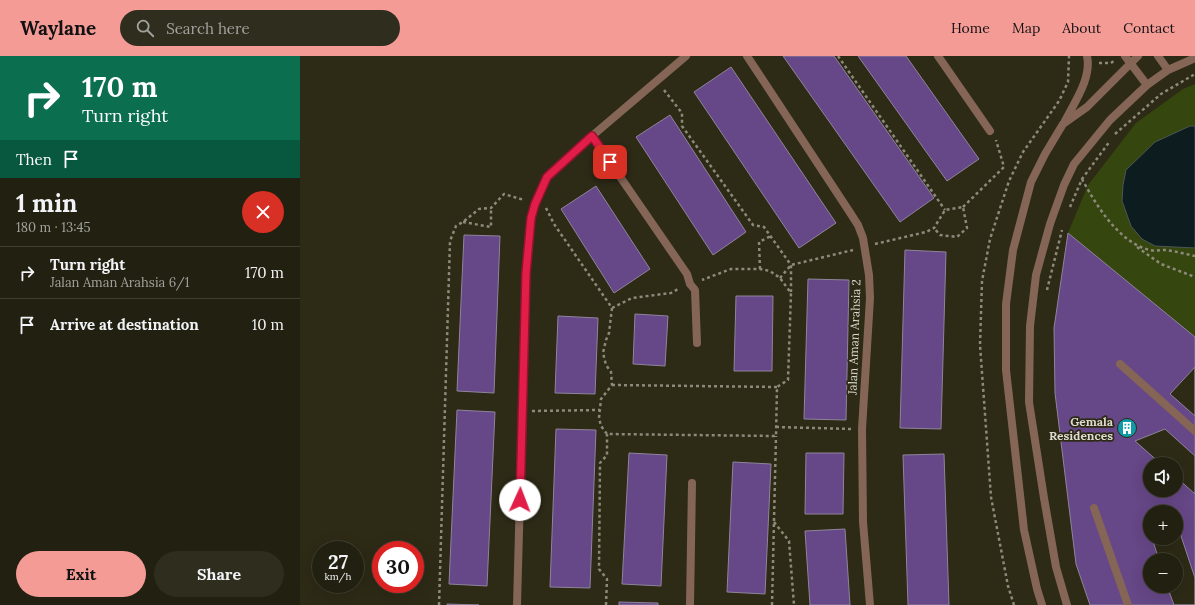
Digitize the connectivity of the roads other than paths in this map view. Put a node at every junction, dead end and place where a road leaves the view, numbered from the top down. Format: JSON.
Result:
{"nodes":[{"id":1,"x":686,"y":56,"type":"edge"},
{"id":2,"x":747,"y":56,"type":"edge"},
{"id":3,"x":938,"y":56,"type":"edge"},
{"id":4,"x":1125,"y":56,"type":"edge"},
{"id":5,"x":1138,"y":56,"type":"edge"},
{"id":6,"x":1158,"y":56,"type":"edge"},
{"id":7,"x":1195,"y":58,"type":"edge"},
{"id":8,"x":1088,"y":60,"type":"edge"},
{"id":9,"x":1131,"y":62,"type":"junction"},
{"id":10,"x":1168,"y":70,"type":"junction"},
{"id":11,"x":1148,"y":85,"type":"junction"},
{"id":12,"x":1063,"y":124,"type":"junction"},
{"id":13,"x":990,"y":131,"type":"road end"},
{"id":14,"x":592,"y":136,"type":"junction"},
{"id":15,"x":697,"y":343,"type":"dead end"},
{"id":16,"x":1120,"y":364,"type":"dead end"},
{"id":17,"x":1195,"y":431,"type":"edge"},
{"id":18,"x":692,"y":483,"type":"dead end"},
{"id":19,"x":1094,"y":508,"type":"dead end"},
{"id":20,"x":517,"y":605,"type":"edge"},
{"id":21,"x":690,"y":605,"type":"edge"},
{"id":22,"x":870,"y":605,"type":"edge"},
{"id":23,"x":1042,"y":605,"type":"edge"},
{"id":24,"x":1067,"y":605,"type":"edge"},
{"id":25,"x":1128,"y":605,"type":"edge"}],
"edges":[{"from":1,"to":14,"type":"street"},
{"from":2,"to":22,"type":"street","name":"Jalan Aman Arahsia 2"},
{"from":3,"to":13,"type":"street"},
{"from":4,"to":9,"type":"street"},
{"from":5,"to":9,"type":"street"},
{"from":6,"to":10,"type":"street"},
{"from":7,"to":10,"type":"street"},
{"from":8,"to":12,"type":"street"},
{"from":9,"to":11,"type":"street"},
{"from":9,"to":12,"type":"street"},
{"from":10,"to":11,"type":"street"},
{"from":11,"to":24,"type":"street"},
{"from":12,"to":23,"type":"street"},
{"from":14,"to":15,"type":"street"},
{"from":14,"to":20,"type":"street"},
{"from":16,"to":17,"type":"street"},
{"from":18,"to":21,"type":"street"},
{"from":19,"to":25,"type":"street"}]}
